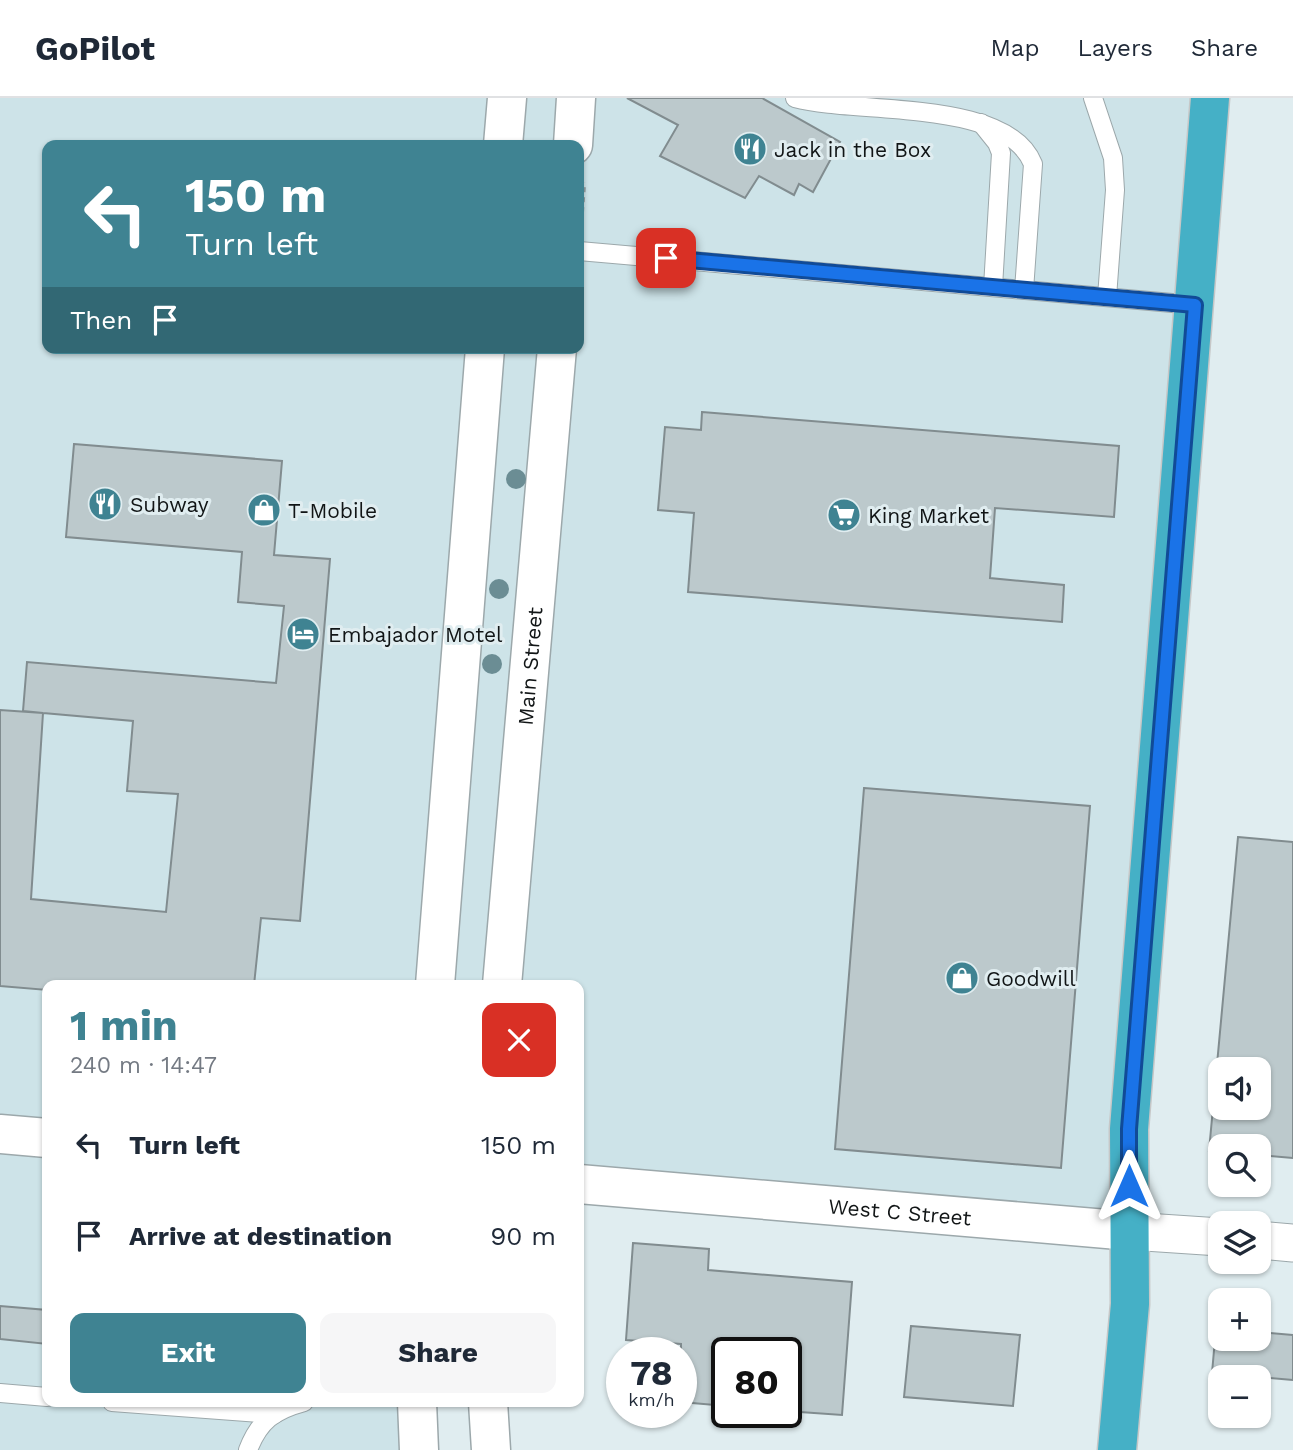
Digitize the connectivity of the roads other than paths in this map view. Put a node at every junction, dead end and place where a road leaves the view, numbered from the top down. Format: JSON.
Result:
{"nodes":[{"id":1,"x":507,"y":98,"type":"edge"},
{"id":2,"x":576,"y":98,"type":"edge"},
{"id":3,"x":795,"y":98,"type":"edge"},
{"id":4,"x":1093,"y":98,"type":"edge"},
{"id":5,"x":1210,"y":98,"type":"edge"},
{"id":6,"x":977,"y":119,"type":"junction"},
{"id":7,"x":503,"y":140,"type":"edge"},
{"id":8,"x":573,"y":140,"type":"edge"},
{"id":9,"x":584,"y":251,"type":"edge"},
{"id":10,"x":993,"y":287,"type":"junction"},
{"id":11,"x":1024,"y":290,"type":"junction"},
{"id":12,"x":1107,"y":297,"type":"junction"},
{"id":13,"x":1195,"y":305,"type":"junction"},
{"id":14,"x":485,"y":354,"type":"edge"},
{"id":15,"x":556,"y":354,"type":"edge"},
{"id":16,"x":435,"y":980,"type":"edge"},
{"id":17,"x":502,"y":980,"type":"edge"},
{"id":18,"x":0,"y":1134,"type":"edge"},
{"id":19,"x":42,"y":1138,"type":"edge"},
{"id":20,"x":584,"y":1184,"type":"edge"},
{"id":21,"x":1129,"y":1231,"type":"junction"},
{"id":22,"x":1208,"y":1236,"type":"edge"},
{"id":23,"x":1271,"y":1241,"type":"edge"},
{"id":24,"x":1293,"y":1242,"type":"edge"},
{"id":25,"x":0,"y":1393,"type":"edge"},
{"id":26,"x":42,"y":1397,"type":"edge"},
{"id":27,"x":180,"y":1407,"type":"edge"},
{"id":28,"x":286,"y":1407,"type":"edge"},
{"id":29,"x":417,"y":1407,"type":"edge"},
{"id":30,"x":488,"y":1407,"type":"edge"},
{"id":31,"x":275,"y":1414,"type":"junction"},
{"id":32,"x":248,"y":1450,"type":"edge"},
{"id":33,"x":419,"y":1450,"type":"edge"},
{"id":34,"x":491,"y":1450,"type":"edge"},
{"id":35,"x":1117,"y":1450,"type":"edge"}],
"edges":[{"from":1,"to":7,"type":"main road"},
{"from":2,"to":8,"type":"main road"},
{"from":3,"to":6,"type":"lane"},
{"from":4,"to":12,"type":"lane"},
{"from":5,"to":13,"type":"highway"},
{"from":6,"to":10,"type":"lane"},
{"from":6,"to":11,"type":"lane"},
{"from":9,"to":10,"type":"lane"},
{"from":10,"to":11,"type":"lane"},
{"from":11,"to":12,"type":"lane"},
{"from":12,"to":13,"type":"lane"},
{"from":13,"to":21,"type":"highway"},
{"from":14,"to":16,"type":"main road"},
{"from":15,"to":17,"type":"main road","name":"Main Street"},
{"from":18,"to":19,"type":"main road"},
{"from":20,"to":21,"type":"main road","name":"West C Street"},
{"from":21,"to":22,"type":"street","name":"West C Street"},
{"from":21,"to":35,"type":"highway"},
{"from":23,"to":24,"type":"street"},
{"from":25,"to":26,"type":"lane"},
{"from":27,"to":31,"type":"lane"},
{"from":28,"to":31,"type":"lane"},
{"from":29,"to":33,"type":"main road"},
{"from":30,"to":34,"type":"main road"},
{"from":31,"to":32,"type":"lane"}]}
